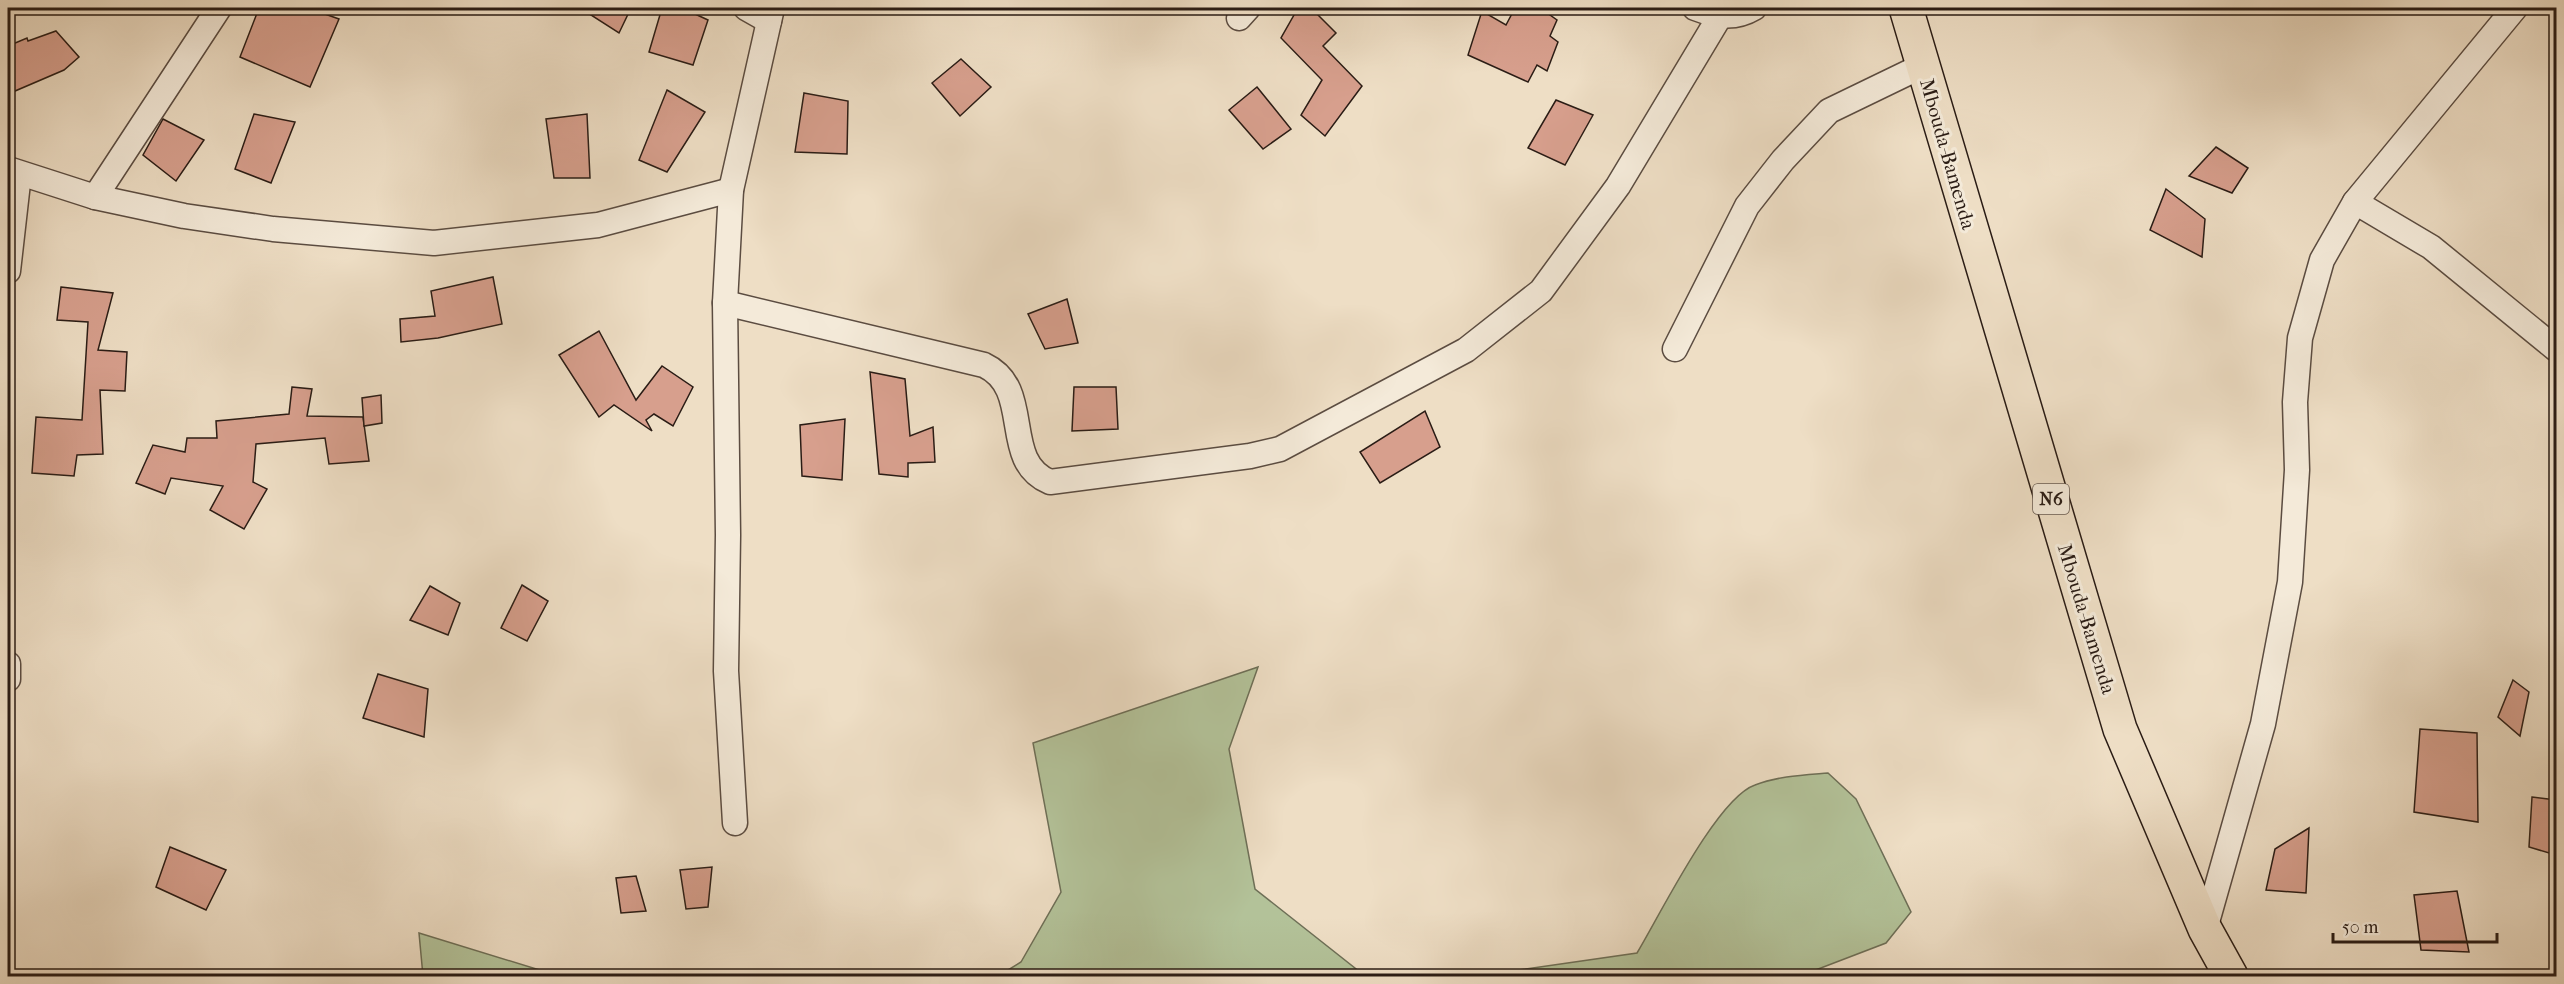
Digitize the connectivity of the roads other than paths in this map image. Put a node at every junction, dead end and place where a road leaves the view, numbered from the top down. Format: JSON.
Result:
{"nodes":[{"id":1,"x":219,"y":8,"type":"edge"},
{"id":2,"x":746,"y":8,"type":"edge"},
{"id":3,"x":1695,"y":8,"type":"edge"},
{"id":4,"x":1754,"y":8,"type":"edge"},
{"id":5,"x":1906,"y":8,"type":"edge"},
{"id":6,"x":2516,"y":8,"type":"edge"},
{"id":7,"x":771,"y":14,"type":"edge"},
{"id":8,"x":1720,"y":16,"type":"junction"},
{"id":9,"x":1923,"y":66,"type":"junction"},
{"id":10,"x":13,"y":171,"type":"edge"},
{"id":11,"x":731,"y":190,"type":"junction"},
{"id":12,"x":95,"y":197,"type":"junction"},
{"id":13,"x":2355,"y":202,"type":"junction"},
{"id":14,"x":8,"y":271,"type":"edge"},
{"id":15,"x":724,"y":303,"type":"junction"},
{"id":16,"x":1675,"y":349,"type":"dead end"},
{"id":17,"x":2556,"y":349,"type":"edge"},
{"id":18,"x":8,"y":664,"type":"edge"},
{"id":19,"x":8,"y":679,"type":"edge"},
{"id":20,"x":735,"y":823,"type":"dead end"},
{"id":21,"x":2205,"y":929,"type":"junction"},
{"id":22,"x":2231,"y":976,"type":"edge"}],
"edges":[{"from":1,"to":12,"type":"street"},
{"from":2,"to":7,"type":"street"},
{"from":3,"to":8,"type":"street"},
{"from":4,"to":8,"type":"street"},
{"from":5,"to":9,"type":"highway","name":"Mbouda-Bamenda","number":"N6"},
{"from":6,"to":13,"type":"street"},
{"from":7,"to":11,"type":"street"},
{"from":8,"to":15,"type":"street"},
{"from":9,"to":16,"type":"street"},
{"from":9,"to":21,"type":"highway","name":"Mbouda-Bamenda","number":"N6"},
{"from":10,"to":12,"type":"street"},
{"from":10,"to":14,"type":"street"},
{"from":11,"to":12,"type":"street"},
{"from":11,"to":15,"type":"street"},
{"from":13,"to":17,"type":"street"},
{"from":13,"to":21,"type":"street"},
{"from":15,"to":20,"type":"street"},
{"from":18,"to":19,"type":"street"},
{"from":21,"to":22,"type":"highway","name":"Mbouda-Bamenda","number":"N6"}]}
